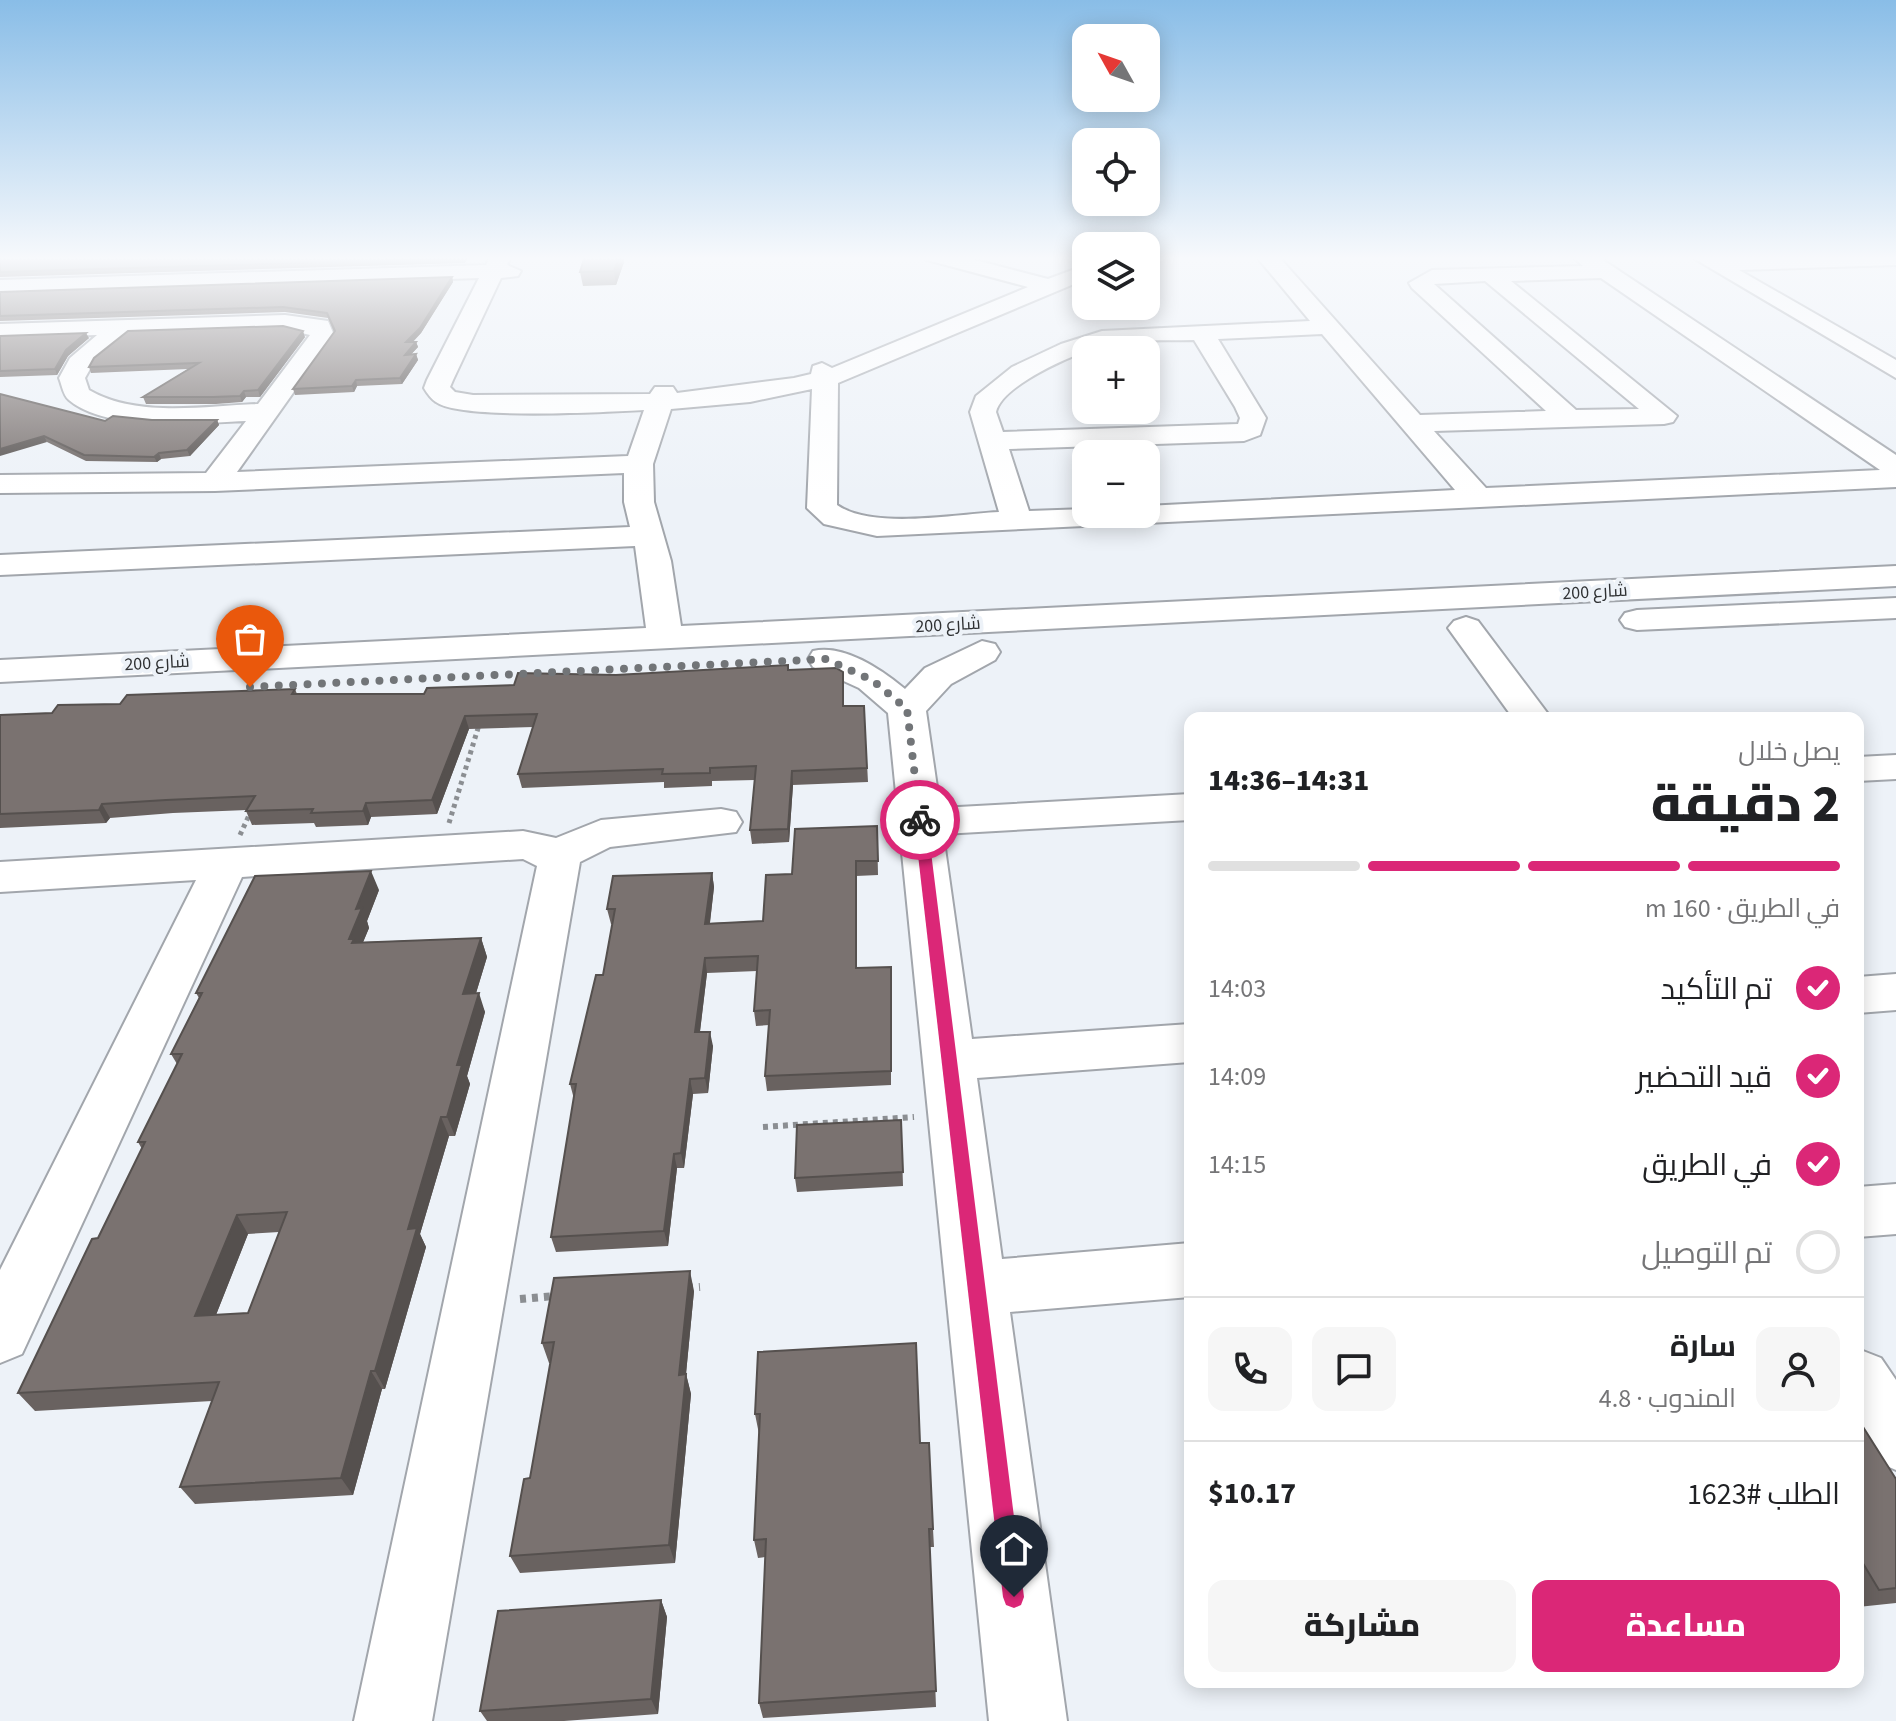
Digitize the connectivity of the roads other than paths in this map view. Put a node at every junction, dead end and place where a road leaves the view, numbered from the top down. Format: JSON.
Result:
{"nodes":[{"id":1,"x":112,"y":336,"type":"edge"},
{"id":2,"x":321,"y":336,"type":"edge"},
{"id":3,"x":465,"y":336,"type":"edge"},
{"id":4,"x":916,"y":336,"type":"edge"},
{"id":5,"x":1109,"y":336,"type":"edge"},
{"id":6,"x":1204,"y":336,"type":"edge"},
{"id":7,"x":1337,"y":336,"type":"edge"},
{"id":8,"x":1477,"y":336,"type":"edge"},
{"id":9,"x":1566,"y":336,"type":"edge"},
{"id":10,"x":1700,"y":336,"type":"edge"},
{"id":11,"x":1840,"y":336,"type":"edge"},
{"id":12,"x":1847,"y":336,"type":"edge"},
{"id":13,"x":1896,"y":364,"type":"edge"},
{"id":14,"x":1896,"y":370,"type":"edge"},
{"id":15,"x":823,"y":375,"type":"junction"},
{"id":16,"x":664,"y":396,"type":"junction"},
{"id":17,"x":268,"y":412,"type":"junction"},
{"id":18,"x":1572,"y":421,"type":"junction"},
{"id":19,"x":1415,"y":423,"type":"junction"},
{"id":20,"x":992,"y":441,"type":"junction"},
{"id":21,"x":639,"y":464,"type":"junction"},
{"id":22,"x":1896,"y":468,"type":"edge"},
{"id":23,"x":1896,"y":478,"type":"edge"},
{"id":24,"x":215,"y":482,"type":"junction"},
{"id":25,"x":0,"y":484,"type":"edge"},
{"id":26,"x":1478,"y":498,"type":"junction"},
{"id":27,"x":1017,"y":521,"type":"junction"},
{"id":28,"x":648,"y":536,"type":"junction"},
{"id":29,"x":0,"y":565,"type":"edge"},
{"id":30,"x":1896,"y":576,"type":"edge"},
{"id":31,"x":1896,"y":608,"type":"edge"},
{"id":32,"x":1466,"y":628,"type":"junction"},
{"id":33,"x":1145,"y":630,"type":"junction"},
{"id":34,"x":665,"y":638,"type":"junction"},
{"id":35,"x":982,"y":652,"type":"junction"},
{"id":36,"x":826,"y":659,"type":"junction"},
{"id":37,"x":370,"y":667,"type":"junction"},
{"id":38,"x":0,"y":671,"type":"edge"},
{"id":39,"x":0,"y":699,"type":"edge"},
{"id":40,"x":907,"y":709,"type":"junction"},
{"id":41,"x":1528,"y":712,"type":"edge"},
{"id":42,"x":1896,"y":767,"type":"edge"},
{"id":43,"x":1864,"y":769,"type":"edge"},
{"id":44,"x":1184,"y":807,"type":"edge"},
{"id":45,"x":721,"y":822,"type":"dead end"},
{"id":46,"x":921,"y":822,"type":"junction"},
{"id":47,"x":555,"y":856,"type":"junction"},
{"id":48,"x":226,"y":863,"type":"junction"},
{"id":49,"x":0,"y":877,"type":"edge"},
{"id":50,"x":1896,"y":992,"type":"edge"},
{"id":51,"x":1864,"y":995,"type":"edge"},
{"id":52,"x":1184,"y":1043,"type":"edge"},
{"id":53,"x":949,"y":1060,"type":"junction"},
{"id":54,"x":1896,"y":1209,"type":"edge"},
{"id":55,"x":1864,"y":1212,"type":"edge"},
{"id":56,"x":1184,"y":1271,"type":"edge"},
{"id":57,"x":977,"y":1288,"type":"junction"},
{"id":58,"x":0,"y":1334,"type":"edge"},
{"id":59,"x":1864,"y":1389,"type":"edge"},
{"id":60,"x":1896,"y":1437,"type":"edge"},
{"id":61,"x":393,"y":1721,"type":"edge"},
{"id":62,"x":1028,"y":1721,"type":"edge"}],
"edges":[{"from":1,"to":17,"type":"street"},
{"from":2,"to":17,"type":"street"},
{"from":3,"to":16,"type":"street"},
{"from":4,"to":15,"type":"street"},
{"from":5,"to":20,"type":"street"},
{"from":6,"to":20,"type":"street"},
{"from":7,"to":19,"type":"street"},
{"from":8,"to":18,"type":"street"},
{"from":9,"to":18,"type":"street"},
{"from":10,"to":22,"type":"street"},
{"from":11,"to":14,"type":"street"},
{"from":12,"to":13,"type":"street"},
{"from":15,"to":16,"type":"street"},
{"from":15,"to":27,"type":"street"},
{"from":16,"to":21,"type":"street"},
{"from":17,"to":24,"type":"street"},
{"from":18,"to":19,"type":"street"},
{"from":19,"to":26,"type":"street"},
{"from":20,"to":27,"type":"street"},
{"from":21,"to":24,"type":"street"},
{"from":21,"to":28,"type":"street"},
{"from":23,"to":26,"type":"street"},
{"from":24,"to":25,"type":"street"},
{"from":26,"to":27,"type":"street"},
{"from":28,"to":29,"type":"street"},
{"from":28,"to":34,"type":"street"},
{"from":30,"to":33,"type":"street","name":"شارع 200"},
{"from":31,"to":32,"type":"street","name":"شارع 200"},
{"from":32,"to":33,"type":"street","name":"شارع 200"},
{"from":32,"to":41,"type":"street"},
{"from":33,"to":34,"type":"street","name":"شارع 200"},
{"from":33,"to":35,"type":"street","name":"شارع 200"},
{"from":34,"to":37,"type":"street","name":"شارع 200"},
{"from":35,"to":36,"type":"street","name":"شارع 200"},
{"from":35,"to":40,"type":"street"},
{"from":36,"to":37,"type":"street","name":"شارع 200"},
{"from":36,"to":40,"type":"street"},
{"from":37,"to":38,"type":"street","name":"شارع 200"},
{"from":37,"to":39,"type":"street","name":"شارع 200"},
{"from":40,"to":46,"type":"street"},
{"from":42,"to":43,"type":"street"},
{"from":44,"to":46,"type":"street"},
{"from":45,"to":47,"type":"street"},
{"from":46,"to":53,"type":"street"},
{"from":47,"to":48,"type":"street"},
{"from":47,"to":61,"type":"street"},
{"from":48,"to":49,"type":"street"},
{"from":48,"to":58,"type":"street"},
{"from":50,"to":51,"type":"street"},
{"from":52,"to":53,"type":"street"},
{"from":53,"to":57,"type":"street"},
{"from":54,"to":55,"type":"street"},
{"from":56,"to":57,"type":"street"},
{"from":57,"to":62,"type":"street"},
{"from":59,"to":60,"type":"street"}]}
